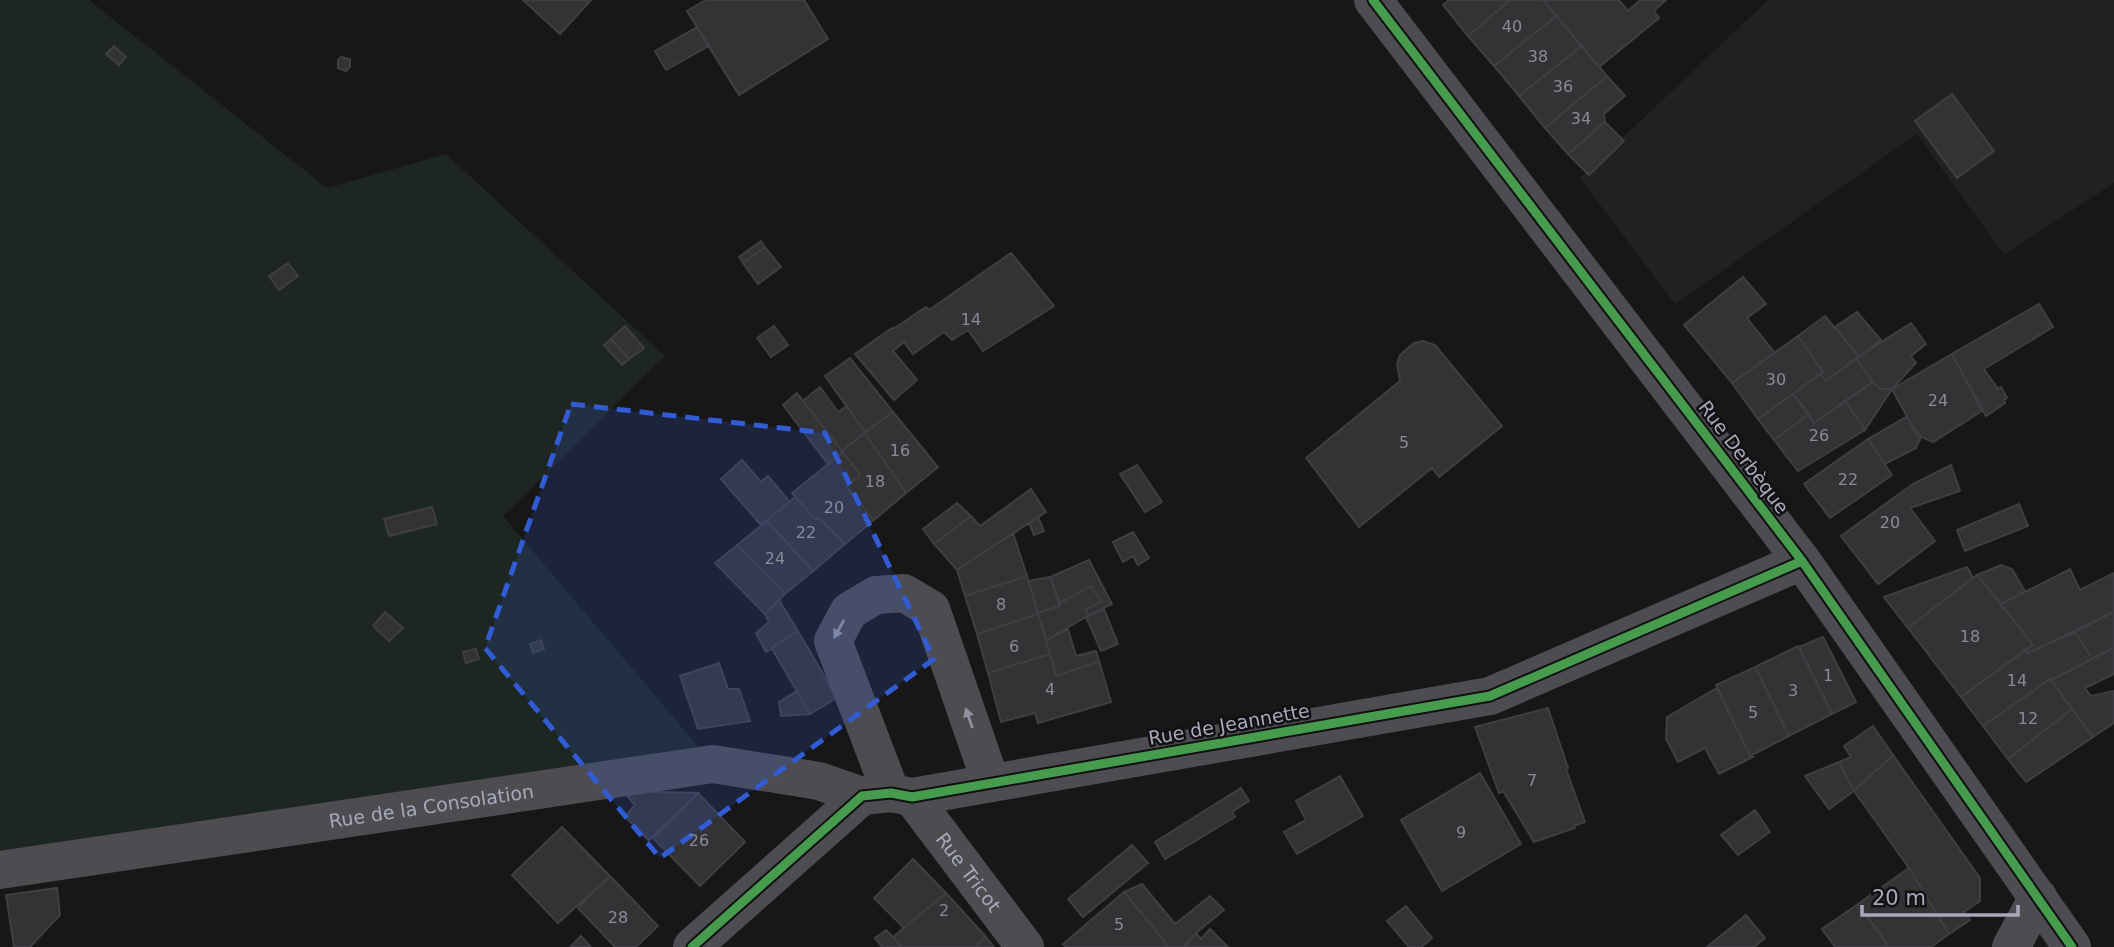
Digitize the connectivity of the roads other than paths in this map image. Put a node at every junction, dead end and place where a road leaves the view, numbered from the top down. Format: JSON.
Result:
{"nodes":[{"id":1,"x":1373,"y":0,"type":"edge"},
{"id":2,"x":1802,"y":561,"type":"junction"},
{"id":3,"x":991,"y":783,"type":"junction"},
{"id":4,"x":888,"y":795,"type":"junction"},
{"id":5,"x":0,"y":870,"type":"edge"},
{"id":6,"x":2038,"y":897,"type":"junction"},
{"id":7,"x":692,"y":947,"type":"edge"},
{"id":8,"x":1025,"y":947,"type":"edge"},
{"id":9,"x":2011,"y":947,"type":"edge"},
{"id":10,"x":2072,"y":947,"type":"edge"}],
"edges":[{"from":1,"to":2,"type":"street","name":"Rue Derbèque"},
{"from":2,"to":3,"type":"street","name":"Rue de Jeannette"},
{"from":2,"to":6,"type":"street","name":"Rue Derbèque"},
{"from":3,"to":4,"type":"street","name":"Rue de Jeannette"},
{"from":3,"to":4,"type":"street","name":"Rue Tricot","one_way":true},
{"from":4,"to":5,"type":"street","name":"Rue de la Consolation"},
{"from":4,"to":7,"type":"street"},
{"from":4,"to":8,"type":"street","name":"Rue Tricot"},
{"from":6,"to":9,"type":"street"},
{"from":6,"to":10,"type":"street","name":"Rue Derbèque"}]}
